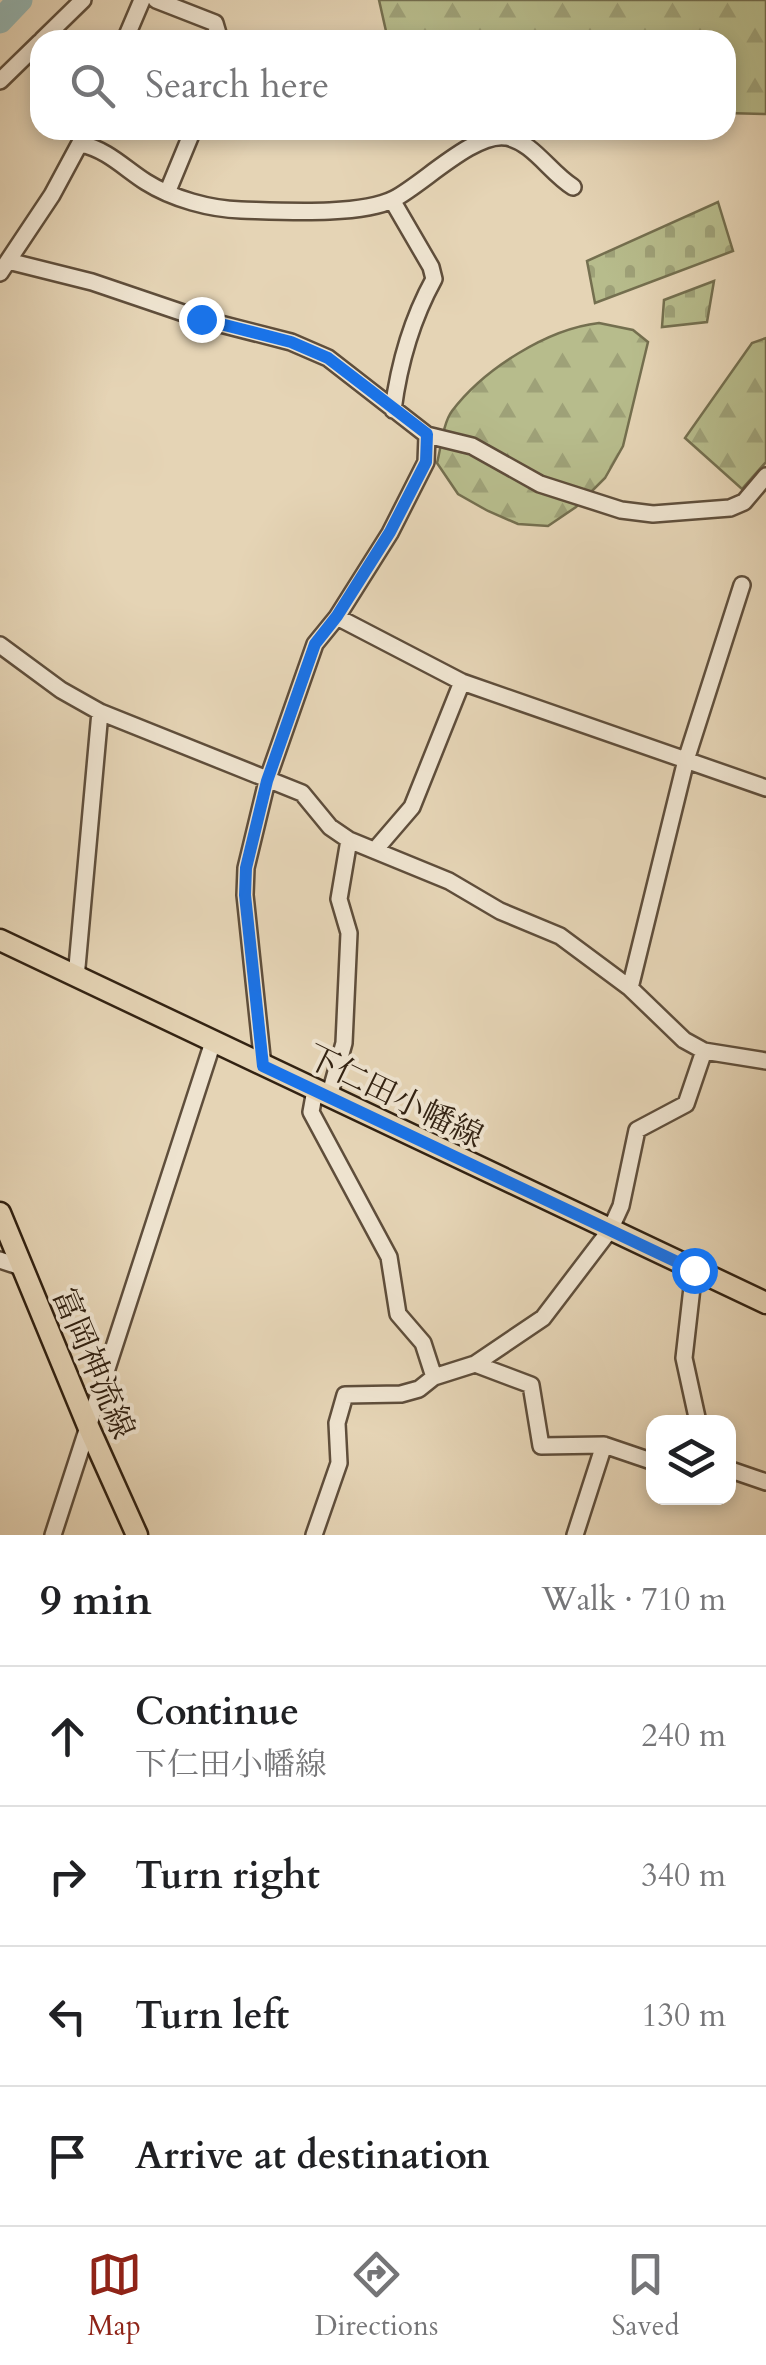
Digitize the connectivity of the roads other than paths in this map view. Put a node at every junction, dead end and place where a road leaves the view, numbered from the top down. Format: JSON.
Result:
{"nodes":[{"id":1,"x":83,"y":0,"type":"edge"},
{"id":2,"x":142,"y":0,"type":"edge"},
{"id":3,"x":156,"y":0,"type":"edge"},
{"id":4,"x":52,"y":30,"type":"edge"},
{"id":5,"x":129,"y":30,"type":"edge"},
{"id":6,"x":217,"y":30,"type":"edge"},
{"id":7,"x":30,"y":52,"type":"edge"},
{"id":8,"x":0,"y":81,"type":"edge"},
{"id":9,"x":82,"y":140,"type":"edge"},
{"id":10,"x":87,"y":140,"type":"edge"},
{"id":11,"x":189,"y":140,"type":"edge"},
{"id":12,"x":488,"y":140,"type":"edge"},
{"id":13,"x":515,"y":140,"type":"edge"},
{"id":14,"x":573,"y":187,"type":"dead end"},
{"id":15,"x":167,"y":193,"type":"junction"},
{"id":16,"x":392,"y":200,"type":"junction"},
{"id":17,"x":4,"y":267,"type":"edge"},
{"id":18,"x":393,"y":410,"type":"junction"},
{"id":19,"x":427,"y":434,"type":"junction"},
{"id":20,"x":766,"y":476,"type":"edge"},
{"id":21,"x":742,"y":585,"type":"dead end"},
{"id":22,"x":337,"y":616,"type":"junction"},
{"id":23,"x":0,"y":645,"type":"edge"},
{"id":24,"x":462,"y":682,"type":"junction"},
{"id":25,"x":100,"y":712,"type":"junction"},
{"id":26,"x":686,"y":760,"type":"junction"},
{"id":27,"x":267,"y":781,"type":"junction"},
{"id":28,"x":766,"y":788,"type":"edge"},
{"id":29,"x":348,"y":840,"type":"junction"},
{"id":30,"x":375,"y":850,"type":"junction"},
{"id":31,"x":0,"y":940,"type":"edge"},
{"id":32,"x":76,"y":978,"type":"junction"},
{"id":33,"x":630,"y":988,"type":"junction"},
{"id":34,"x":213,"y":1042,"type":"junction"},
{"id":35,"x":704,"y":1051,"type":"junction"},
{"id":36,"x":766,"y":1061,"type":"edge"},
{"id":37,"x":263,"y":1066,"type":"junction"},
{"id":38,"x":322,"y":1094,"type":"junction"},
{"id":39,"x":0,"y":1213,"type":"edge"},
{"id":40,"x":610,"y":1230,"type":"junction"},
{"id":41,"x":0,"y":1260,"type":"edge"},
{"id":42,"x":21,"y":1267,"type":"junction"},
{"id":43,"x":694,"y":1270,"type":"junction"},
{"id":44,"x":766,"y":1303,"type":"edge"},
{"id":45,"x":474,"y":1364,"type":"junction"},
{"id":46,"x":434,"y":1377,"type":"junction"},
{"id":47,"x":696,"y":1415,"type":"edge"},
{"id":48,"x":88,"y":1426,"type":"junction"},
{"id":49,"x":604,"y":1445,"type":"junction"},
{"id":50,"x":646,"y":1459,"type":"edge"},
{"id":51,"x":736,"y":1472,"type":"edge"},
{"id":52,"x":766,"y":1482,"type":"edge"},
{"id":53,"x":53,"y":1535,"type":"edge"},
{"id":54,"x":137,"y":1535,"type":"edge"},
{"id":55,"x":314,"y":1535,"type":"edge"},
{"id":56,"x":576,"y":1535,"type":"edge"}],
"edges":[{"from":1,"to":4,"type":"street"},
{"from":2,"to":5,"type":"street"},
{"from":3,"to":6,"type":"street"},
{"from":7,"to":8,"type":"street"},
{"from":9,"to":17,"type":"street"},
{"from":10,"to":15,"type":"street"},
{"from":11,"to":15,"type":"street"},
{"from":12,"to":16,"type":"street"},
{"from":13,"to":14,"type":"street"},
{"from":15,"to":16,"type":"street"},
{"from":16,"to":18,"type":"street"},
{"from":17,"to":18,"type":"street"},
{"from":18,"to":19,"type":"street"},
{"from":19,"to":20,"type":"street"},
{"from":19,"to":22,"type":"street"},
{"from":21,"to":26,"type":"street"},
{"from":22,"to":24,"type":"street"},
{"from":22,"to":27,"type":"street"},
{"from":23,"to":25,"type":"street"},
{"from":24,"to":26,"type":"street"},
{"from":24,"to":30,"type":"street"},
{"from":25,"to":27,"type":"street"},
{"from":25,"to":32,"type":"street"},
{"from":26,"to":28,"type":"street"},
{"from":26,"to":33,"type":"street"},
{"from":27,"to":29,"type":"street"},
{"from":27,"to":37,"type":"street"},
{"from":29,"to":30,"type":"street"},
{"from":29,"to":38,"type":"street"},
{"from":30,"to":33,"type":"street"},
{"from":31,"to":32,"type":"main road","name":"下仁田小幡線"},
{"from":32,"to":34,"type":"main road","name":"下仁田小幡線"},
{"from":33,"to":35,"type":"street"},
{"from":34,"to":37,"type":"main road","name":"下仁田小幡線"},
{"from":34,"to":48,"type":"street"},
{"from":35,"to":36,"type":"street"},
{"from":35,"to":40,"type":"street"},
{"from":37,"to":38,"type":"main road","name":"下仁田小幡線"},
{"from":38,"to":40,"type":"main road","name":"下仁田小幡線"},
{"from":38,"to":46,"type":"street"},
{"from":39,"to":42,"type":"main road","name":"富岡神流線"},
{"from":40,"to":43,"type":"main road","name":"下仁田小幡線"},
{"from":40,"to":45,"type":"street"},
{"from":41,"to":42,"type":"street"},
{"from":42,"to":48,"type":"main road","name":"富岡神流線"},
{"from":43,"to":44,"type":"main road","name":"下仁田小幡線"},
{"from":43,"to":47,"type":"street"},
{"from":45,"to":46,"type":"street"},
{"from":45,"to":49,"type":"street"},
{"from":46,"to":55,"type":"street"},
{"from":48,"to":53,"type":"street"},
{"from":48,"to":54,"type":"main road","name":"富岡神流線"},
{"from":49,"to":50,"type":"street"},
{"from":49,"to":56,"type":"street"},
{"from":51,"to":52,"type":"street"}]}
